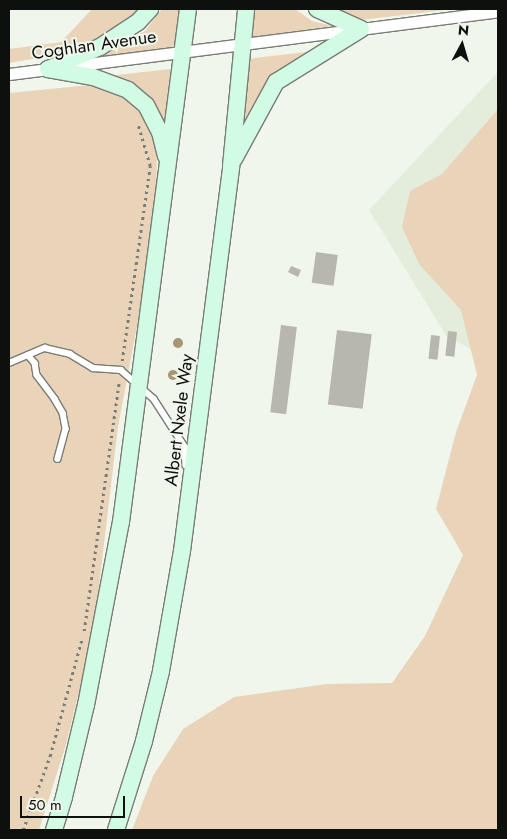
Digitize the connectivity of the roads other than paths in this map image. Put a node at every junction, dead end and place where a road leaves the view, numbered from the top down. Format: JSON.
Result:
{"nodes":[{"id":1,"x":150,"y":9,"type":"edge"},
{"id":2,"x":188,"y":9,"type":"edge"},
{"id":3,"x":246,"y":9,"type":"edge"},
{"id":4,"x":317,"y":9,"type":"edge"},
{"id":5,"x":498,"y":11,"type":"edge"},
{"id":6,"x":361,"y":29,"type":"junction"},
{"id":7,"x":242,"y":44,"type":"junction"},
{"id":8,"x":184,"y":50,"type":"junction"},
{"id":9,"x":48,"y":69,"type":"junction"},
{"id":10,"x":9,"y":74,"type":"edge"},
{"id":11,"x":231,"y":166,"type":"junction"},
{"id":12,"x":168,"y":168,"type":"junction"},
{"id":13,"x":28,"y":355,"type":"junction"},
{"id":14,"x":9,"y":363,"type":"edge"},
{"id":15,"x":139,"y":386,"type":"junction"},
{"id":16,"x":58,"y":459,"type":"dead end"},
{"id":17,"x":187,"y":512,"type":"junction"},
{"id":18,"x":54,"y":830,"type":"edge"},
{"id":19,"x":116,"y":830,"type":"edge"}],
"edges":[{"from":1,"to":9,"type":"main road"},
{"from":2,"to":8,"type":"main road"},
{"from":3,"to":7,"type":"main road","name":"Albert Nxele Way"},
{"from":4,"to":6,"type":"main road"},
{"from":5,"to":6,"type":"street","name":"Coghlan Avenue"},
{"from":6,"to":7,"type":"street","name":"Coghlan Avenue"},
{"from":6,"to":11,"type":"main road"},
{"from":7,"to":8,"type":"street","name":"Coghlan Avenue"},
{"from":7,"to":11,"type":"main road","name":"Albert Nxele Way"},
{"from":8,"to":9,"type":"street","name":"Coghlan Avenue"},
{"from":8,"to":12,"type":"main road"},
{"from":9,"to":10,"type":"street","name":"Coghlan Avenue"},
{"from":9,"to":12,"type":"main road"},
{"from":11,"to":17,"type":"main road","name":"Albert Nxele Way"},
{"from":12,"to":15,"type":"main road"},
{"from":13,"to":14,"type":"lane"},
{"from":13,"to":15,"type":"lane"},
{"from":13,"to":16,"type":"lane"},
{"from":15,"to":17,"type":"lane"},
{"from":15,"to":18,"type":"main road"},
{"from":17,"to":19,"type":"main road","name":"Albert Nxele Way"}]}
